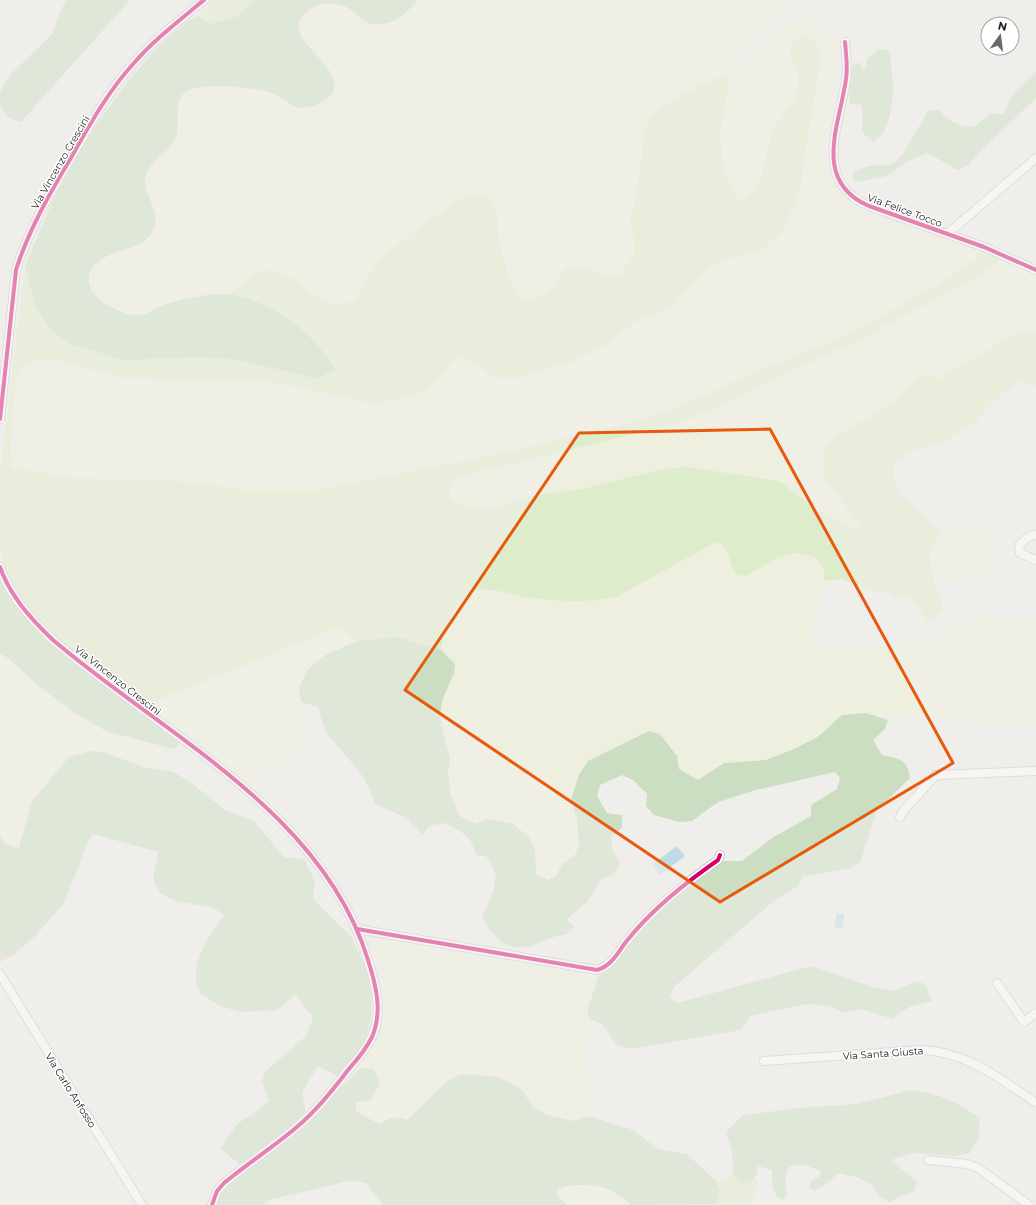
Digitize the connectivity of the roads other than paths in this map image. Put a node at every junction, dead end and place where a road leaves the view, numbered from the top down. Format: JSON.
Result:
{"nodes":[{"id":1,"x":204,"y":0,"type":"edge"},
{"id":2,"x":845,"y":42,"type":"dead end"},
{"id":3,"x":1036,"y":158,"type":"edge"},
{"id":4,"x":948,"y":234,"type":"junction"},
{"id":5,"x":1034,"y":266,"type":"edge"},
{"id":6,"x":0,"y":419,"type":"edge"},
{"id":7,"x":1036,"y":535,"type":"edge"},
{"id":8,"x":1036,"y":560,"type":"edge"},
{"id":9,"x":0,"y":567,"type":"edge"},
{"id":10,"x":1036,"y":771,"type":"edge"},
{"id":11,"x":900,"y":817,"type":"dead end"},
{"id":12,"x":720,"y":855,"type":"dead end"},
{"id":13,"x":357,"y":929,"type":"junction"},
{"id":14,"x":0,"y":974,"type":"edge"},
{"id":15,"x":997,"y":983,"type":"dead end"},
{"id":16,"x":1036,"y":1013,"type":"edge"},
{"id":17,"x":764,"y":1061,"type":"dead end"},
{"id":18,"x":1036,"y":1103,"type":"edge"},
{"id":19,"x":928,"y":1160,"type":"dead end"},
{"id":20,"x":142,"y":1205,"type":"edge"},
{"id":21,"x":212,"y":1205,"type":"edge"},
{"id":22,"x":1029,"y":1205,"type":"edge"}],
"edges":[{"from":1,"to":6,"type":"street","name":"Via Vincenzo Crescini"},
{"from":2,"to":4,"type":"street","name":"Via Felice Tocco"},
{"from":3,"to":4,"type":"street"},
{"from":4,"to":5,"type":"street","name":"Via Felice Tocco"},
{"from":7,"to":8,"type":"street"},
{"from":9,"to":13,"type":"street","name":"Via Vincenzo Crescini"},
{"from":10,"to":11,"type":"street"},
{"from":12,"to":13,"type":"street"},
{"from":13,"to":21,"type":"street","name":"Via Vincenzo Crescini"},
{"from":14,"to":20,"type":"street","name":"Via Carlo Anfosso"},
{"from":15,"to":16,"type":"street"},
{"from":17,"to":18,"type":"street","name":"Via Santa Giusta"},
{"from":19,"to":22,"type":"street"}]}
